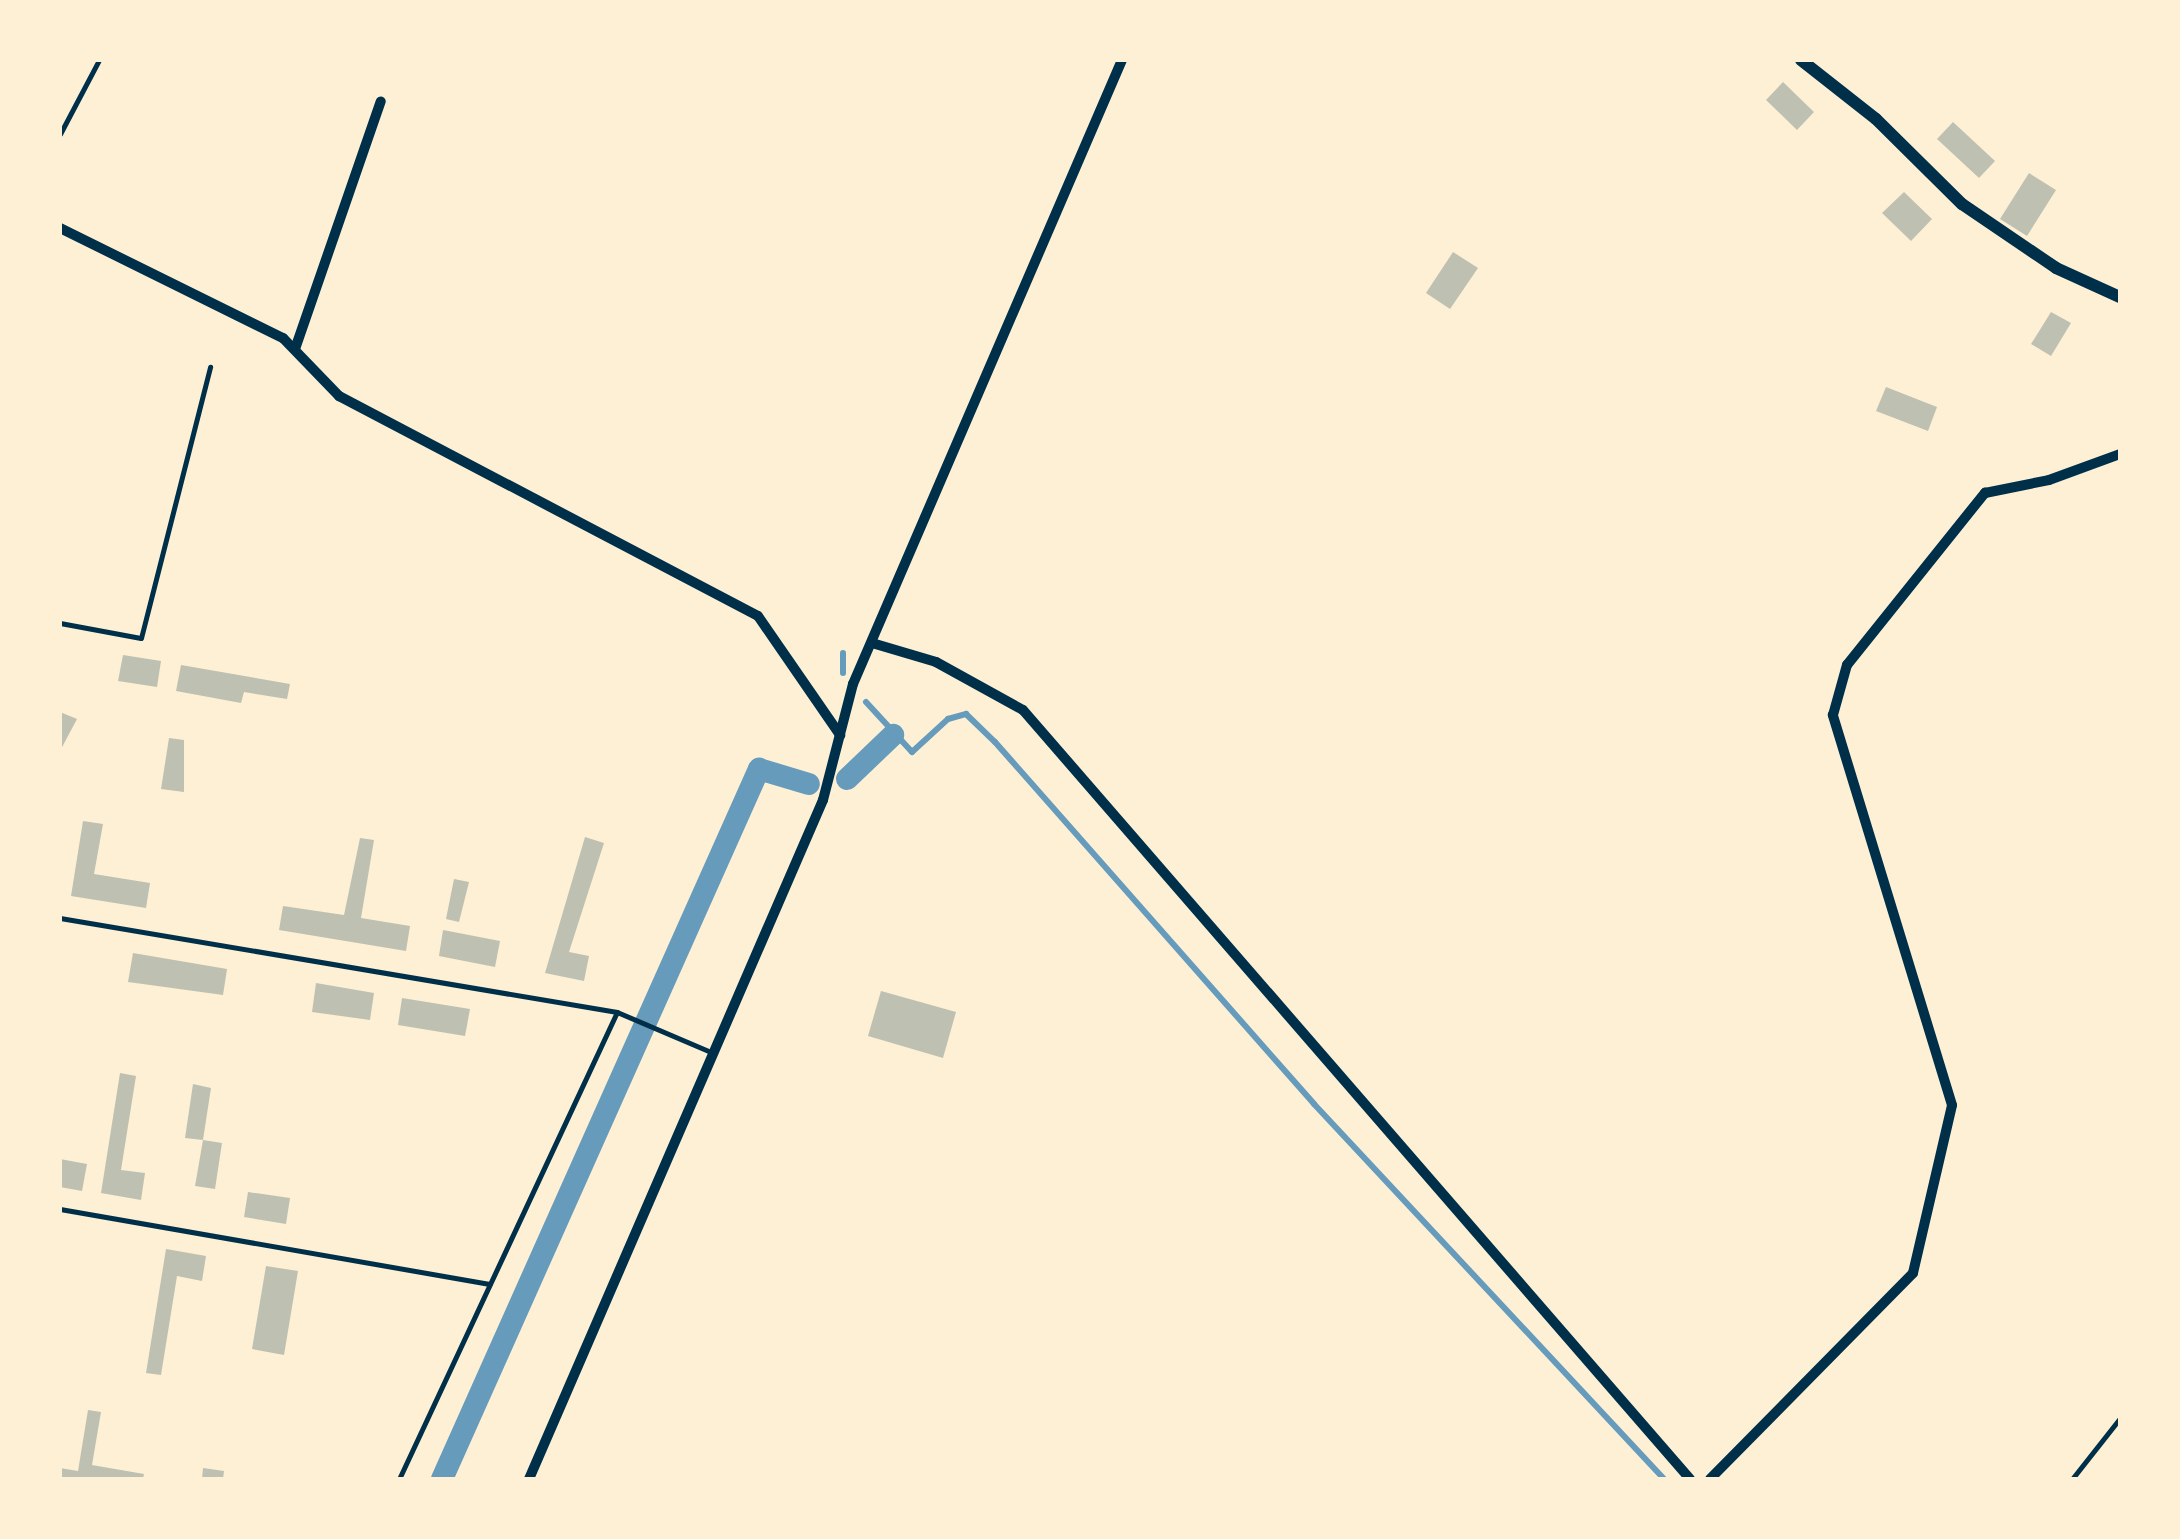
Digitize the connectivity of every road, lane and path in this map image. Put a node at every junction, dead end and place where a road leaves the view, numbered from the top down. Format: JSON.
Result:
{"nodes":[{"id":1,"x":99,"y":60,"type":"edge"},
{"id":2,"x":1122,"y":60,"type":"edge"},
{"id":3,"x":1802,"y":60,"type":"edge"},
{"id":4,"x":381,"y":100,"type":"dead end"},
{"id":5,"x":60,"y":134,"type":"edge"},
{"id":6,"x":60,"y":228,"type":"edge"},
{"id":7,"x":2120,"y":297,"type":"edge"},
{"id":8,"x":295,"y":349,"type":"junction"},
{"id":9,"x":210,"y":367,"type":"dead end"},
{"id":10,"x":2120,"y":454,"type":"edge"},
{"id":11,"x":60,"y":622,"type":"edge"},
{"id":12,"x":872,"y":644,"type":"junction"},
{"id":13,"x":840,"y":735,"type":"junction"},
{"id":14,"x":60,"y":918,"type":"edge"},
{"id":15,"x":618,"y":1012,"type":"junction"},
{"id":16,"x":714,"y":1053,"type":"junction"},
{"id":17,"x":60,"y":1209,"type":"edge"},
{"id":18,"x":490,"y":1284,"type":"junction"},
{"id":19,"x":2120,"y":1418,"type":"edge"},
{"id":20,"x":400,"y":1479,"type":"edge"},
{"id":21,"x":528,"y":1479,"type":"edge"},
{"id":22,"x":1690,"y":1479,"type":"edge"},
{"id":23,"x":1710,"y":1479,"type":"edge"},
{"id":24,"x":2072,"y":1479,"type":"edge"}],
"edges":[{"from":1,"to":5,"type":"lane"},
{"from":2,"to":12,"type":"street"},
{"from":3,"to":7,"type":"street"},
{"from":4,"to":8,"type":"street"},
{"from":6,"to":8,"type":"street"},
{"from":8,"to":13,"type":"street"},
{"from":9,"to":11,"type":"lane"},
{"from":10,"to":23,"type":"street"},
{"from":12,"to":13,"type":"street"},
{"from":12,"to":22,"type":"street"},
{"from":13,"to":16,"type":"street"},
{"from":14,"to":15,"type":"lane"},
{"from":15,"to":16,"type":"lane"},
{"from":15,"to":18,"type":"lane"},
{"from":16,"to":21,"type":"street"},
{"from":17,"to":18,"type":"lane"},
{"from":18,"to":20,"type":"lane"},
{"from":19,"to":24,"type":"lane"}]}
